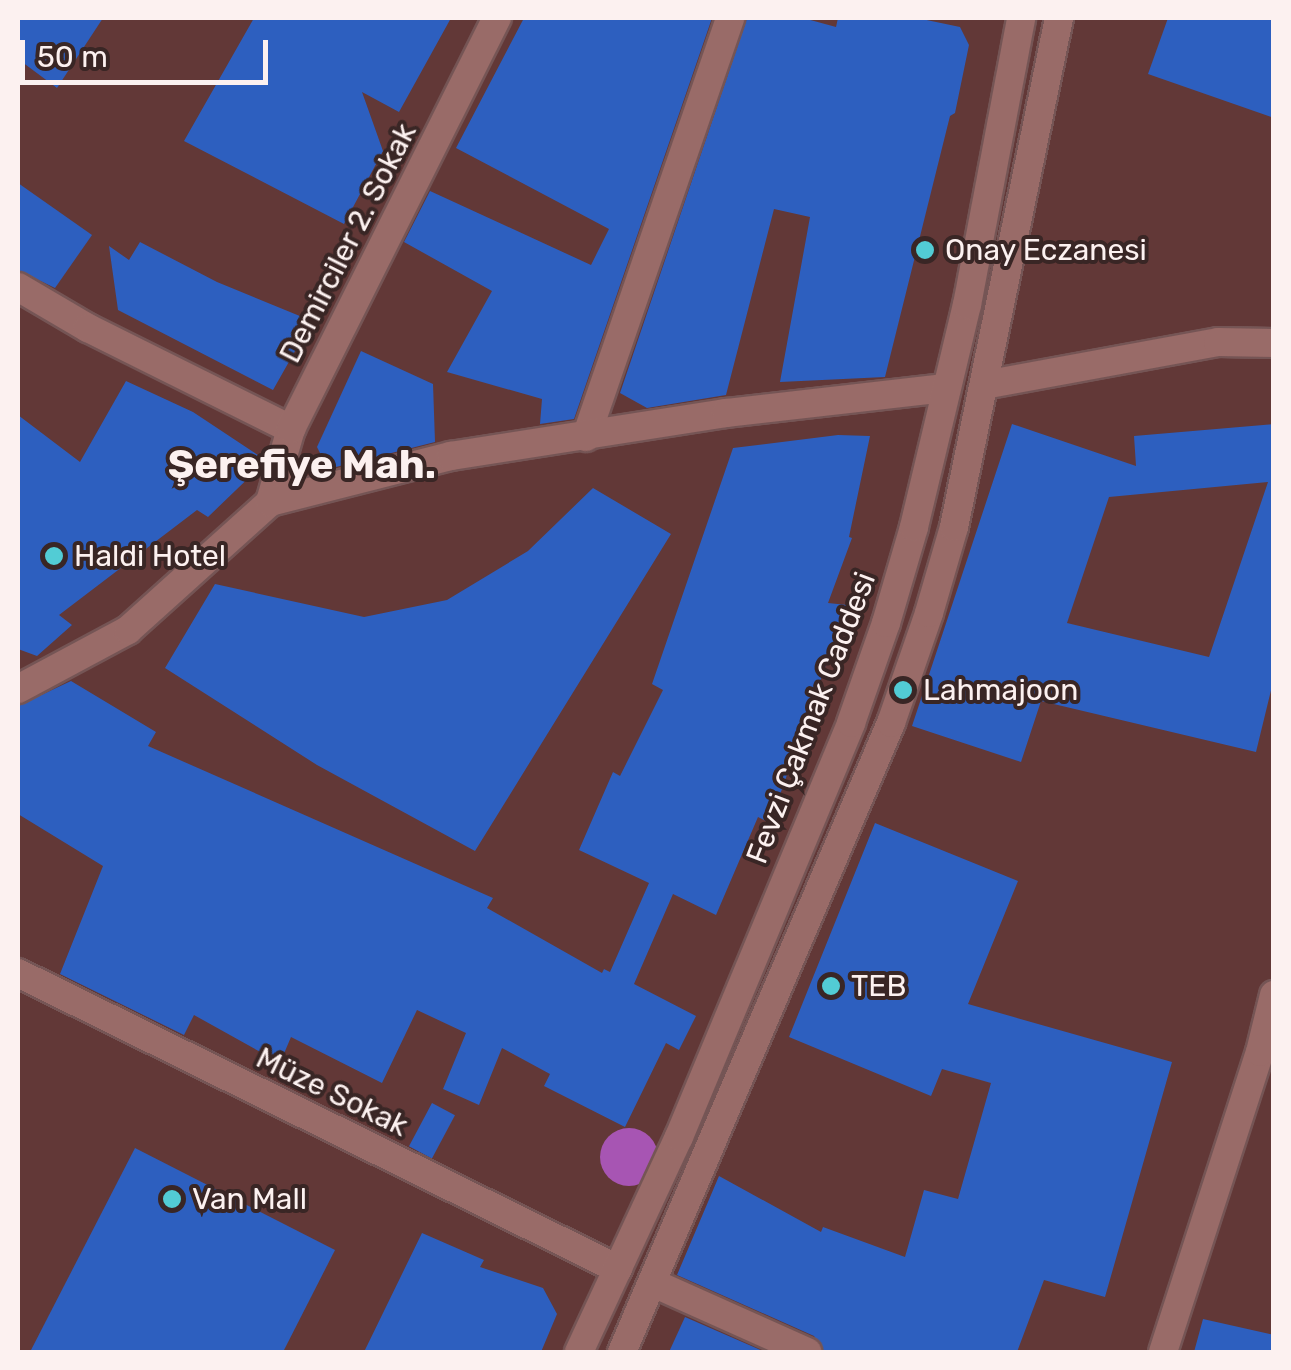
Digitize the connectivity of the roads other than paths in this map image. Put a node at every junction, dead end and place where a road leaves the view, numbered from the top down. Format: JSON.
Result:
{"nodes":[{"id":1,"x":497,"y":18,"type":"edge"},
{"id":2,"x":730,"y":18,"type":"edge"},
{"id":3,"x":1019,"y":18,"type":"edge"},
{"id":4,"x":1059,"y":18,"type":"edge"},
{"id":5,"x":18,"y":287,"type":"edge"},
{"id":6,"x":1274,"y":343,"type":"edge"},
{"id":7,"x":984,"y":384,"type":"junction"},
{"id":8,"x":947,"y":388,"type":"junction"},
{"id":9,"x":291,"y":429,"type":"junction"},
{"id":10,"x":586,"y":437,"type":"junction"},
{"id":11,"x":270,"y":502,"type":"junction"},
{"id":12,"x":18,"y":689,"type":"edge"},
{"id":13,"x":18,"y":973,"type":"edge"},
{"id":14,"x":1274,"y":994,"type":"edge"},
{"id":15,"x":1267,"y":1054,"type":"edge"},
{"id":16,"x":618,"y":1268,"type":"junction"},
{"id":17,"x":653,"y":1283,"type":"junction"},
{"id":18,"x":579,"y":1352,"type":"edge"},
{"id":19,"x":622,"y":1352,"type":"edge"},
{"id":20,"x":807,"y":1352,"type":"edge"},
{"id":21,"x":1162,"y":1352,"type":"edge"}],
"edges":[{"from":1,"to":9,"type":"street","name":"Demirciler 2. Sokak"},
{"from":2,"to":10,"type":"street"},
{"from":3,"to":8,"type":"street","name":"Fevzi Çakmak Caddesi"},
{"from":4,"to":7,"type":"street"},
{"from":5,"to":9,"type":"street"},
{"from":6,"to":7,"type":"street"},
{"from":7,"to":17,"type":"street"},
{"from":8,"to":10,"type":"street"},
{"from":8,"to":16,"type":"street","name":"Fevzi Çakmak Caddesi"},
{"from":9,"to":11,"type":"street","name":"Demirciler 2. Sokak"},
{"from":10,"to":11,"type":"street"},
{"from":11,"to":12,"type":"street"},
{"from":13,"to":16,"type":"street","name":"Müze Sokak"},
{"from":14,"to":15,"type":"street"},
{"from":15,"to":21,"type":"street"},
{"from":16,"to":18,"type":"street","name":"Fevzi Çakmak Caddesi"},
{"from":17,"to":19,"type":"street"},
{"from":17,"to":20,"type":"street"}]}
